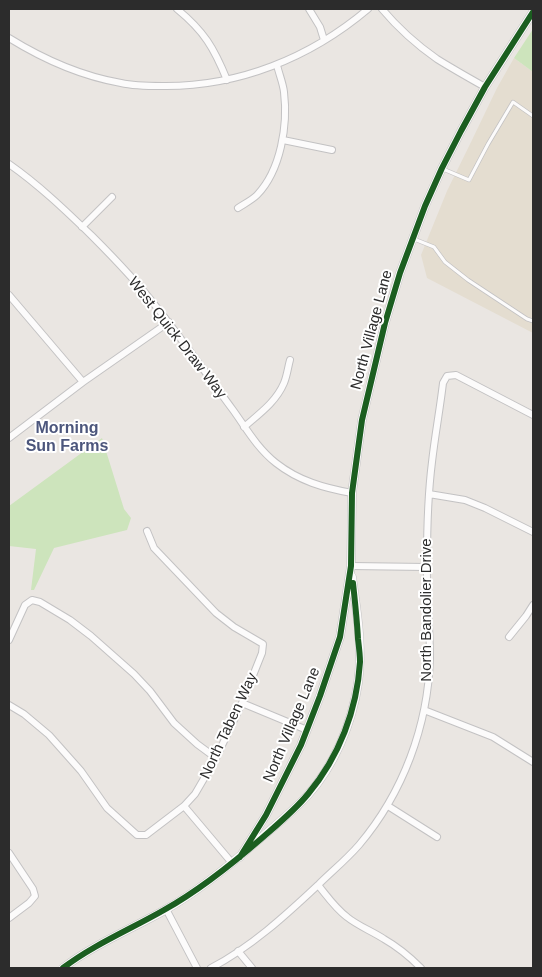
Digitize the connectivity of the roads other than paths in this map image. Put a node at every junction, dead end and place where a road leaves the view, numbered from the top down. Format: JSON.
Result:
{"nodes":[{"id":1,"x":177,"y":9,"type":"edge"},
{"id":2,"x":309,"y":9,"type":"edge"},
{"id":3,"x":368,"y":9,"type":"edge"},
{"id":4,"x":382,"y":9,"type":"edge"},
{"id":5,"x":533,"y":12,"type":"edge"},
{"id":6,"x":9,"y":38,"type":"edge"},
{"id":7,"x":324,"y":40,"type":"junction"},
{"id":8,"x":277,"y":65,"type":"junction"},
{"id":9,"x":226,"y":80,"type":"junction"},
{"id":10,"x":485,"y":87,"type":"junction"},
{"id":11,"x":533,"y":116,"type":"edge"},
{"id":12,"x":283,"y":140,"type":"junction"},
{"id":13,"x":332,"y":150,"type":"dead end"},
{"id":14,"x":9,"y":164,"type":"edge"},
{"id":15,"x":442,"y":168,"type":"junction"},
{"id":16,"x":112,"y":197,"type":"dead end"},
{"id":17,"x":238,"y":208,"type":"dead end"},
{"id":18,"x":82,"y":227,"type":"junction"},
{"id":19,"x":412,"y":238,"type":"junction"},
{"id":20,"x":9,"y":295,"type":"edge"},
{"id":21,"x":533,"y":321,"type":"edge"},
{"id":22,"x":169,"y":322,"type":"junction"},
{"id":23,"x":290,"y":360,"type":"dead end"},
{"id":24,"x":83,"y":382,"type":"junction"},
{"id":25,"x":533,"y":415,"type":"edge"},
{"id":26,"x":244,"y":427,"type":"junction"},
{"id":27,"x":9,"y":438,"type":"edge"},
{"id":28,"x":352,"y":493,"type":"junction"},
{"id":29,"x":429,"y":494,"type":"junction"},
{"id":30,"x":147,"y":531,"type":"dead end"},
{"id":31,"x":533,"y":532,"type":"edge"},
{"id":32,"x":351,"y":566,"type":"junction"},
{"id":33,"x":426,"y":567,"type":"junction"},
{"id":34,"x":533,"y":605,"type":"edge"},
{"id":35,"x":509,"y":637,"type":"dead end"},
{"id":36,"x":9,"y":640,"type":"edge"},
{"id":37,"x":242,"y":703,"type":"junction"},
{"id":38,"x":9,"y":705,"type":"edge"},
{"id":39,"x":424,"y":710,"type":"junction"},
{"id":40,"x":307,"y":730,"type":"junction"},
{"id":41,"x":216,"y":758,"type":"junction"},
{"id":42,"x":533,"y":762,"type":"edge"},
{"id":43,"x":184,"y":806,"type":"junction"},
{"id":44,"x":388,"y":806,"type":"junction"},
{"id":45,"x":437,"y":837,"type":"dead end"},
{"id":46,"x":9,"y":853,"type":"edge"},
{"id":47,"x":240,"y":857,"type":"junction"},
{"id":48,"x":232,"y":863,"type":"junction"},
{"id":49,"x":318,"y":885,"type":"junction"},
{"id":50,"x":166,"y":909,"type":"junction"},
{"id":51,"x":9,"y":918,"type":"edge"},
{"id":52,"x":238,"y":951,"type":"junction"},
{"id":53,"x":63,"y":968,"type":"edge"},
{"id":54,"x":197,"y":968,"type":"edge"},
{"id":55,"x":211,"y":968,"type":"edge"},
{"id":56,"x":252,"y":968,"type":"edge"},
{"id":57,"x":421,"y":968,"type":"edge"}],
"edges":[{"from":1,"to":9,"type":"street"},
{"from":2,"to":7,"type":"street"},
{"from":3,"to":7,"type":"street"},
{"from":4,"to":10,"type":"street"},
{"from":5,"to":10,"type":"street","name":"North Village Lane"},
{"from":6,"to":9,"type":"street"},
{"from":7,"to":8,"type":"street"},
{"from":8,"to":9,"type":"street"},
{"from":8,"to":12,"type":"street"},
{"from":10,"to":15,"type":"street","name":"North Village Lane"},
{"from":11,"to":15,"type":"lane"},
{"from":12,"to":13,"type":"street"},
{"from":12,"to":17,"type":"street"},
{"from":14,"to":18,"type":"street","name":"West Quick Draw Way"},
{"from":15,"to":19,"type":"street","name":"North Village Lane"},
{"from":16,"to":18,"type":"street"},
{"from":18,"to":22,"type":"street","name":"West Quick Draw Way"},
{"from":19,"to":21,"type":"lane"},
{"from":19,"to":28,"type":"street","name":"North Village Lane"},
{"from":20,"to":24,"type":"street"},
{"from":22,"to":24,"type":"street"},
{"from":22,"to":26,"type":"street","name":"West Quick Draw Way"},
{"from":23,"to":26,"type":"street"},
{"from":24,"to":27,"type":"street"},
{"from":25,"to":29,"type":"street","name":"North Bandolier Drive"},
{"from":26,"to":28,"type":"street","name":"West Quick Draw Way"},
{"from":28,"to":32,"type":"street","name":"North Village Lane"},
{"from":29,"to":31,"type":"street"},
{"from":29,"to":33,"type":"street","name":"North Bandolier Drive"},
{"from":30,"to":37,"type":"street","name":"North Taben Way"},
{"from":32,"to":33,"type":"street"},
{"from":32,"to":40,"type":"street","name":"North Village Lane"},
{"from":32,"to":47,"type":"street","name":"North Village Lane"},
{"from":33,"to":39,"type":"street","name":"North Bandolier Drive"},
{"from":34,"to":35,"type":"street"},
{"from":36,"to":41,"type":"street"},
{"from":37,"to":40,"type":"street"},
{"from":37,"to":41,"type":"street","name":"North Taben Way"},
{"from":38,"to":43,"type":"street","name":"North Taben Way"},
{"from":39,"to":42,"type":"street"},
{"from":39,"to":44,"type":"street","name":"North Bandolier Drive"},
{"from":40,"to":47,"type":"street","name":"North Village Lane"},
{"from":41,"to":43,"type":"street","name":"North Taben Way"},
{"from":43,"to":48,"type":"street"},
{"from":44,"to":45,"type":"street"},
{"from":44,"to":49,"type":"street","name":"North Bandolier Drive"},
{"from":46,"to":51,"type":"street"},
{"from":47,"to":48,"type":"street","name":"North Village Lane"},
{"from":48,"to":50,"type":"street","name":"North Village Lane"},
{"from":49,"to":52,"type":"street","name":"North Bandolier Drive"},
{"from":49,"to":57,"type":"street"},
{"from":50,"to":53,"type":"street","name":"North Village Lane"},
{"from":50,"to":54,"type":"street"},
{"from":52,"to":55,"type":"street","name":"North Bandolier Drive"},
{"from":52,"to":56,"type":"street"}]}
